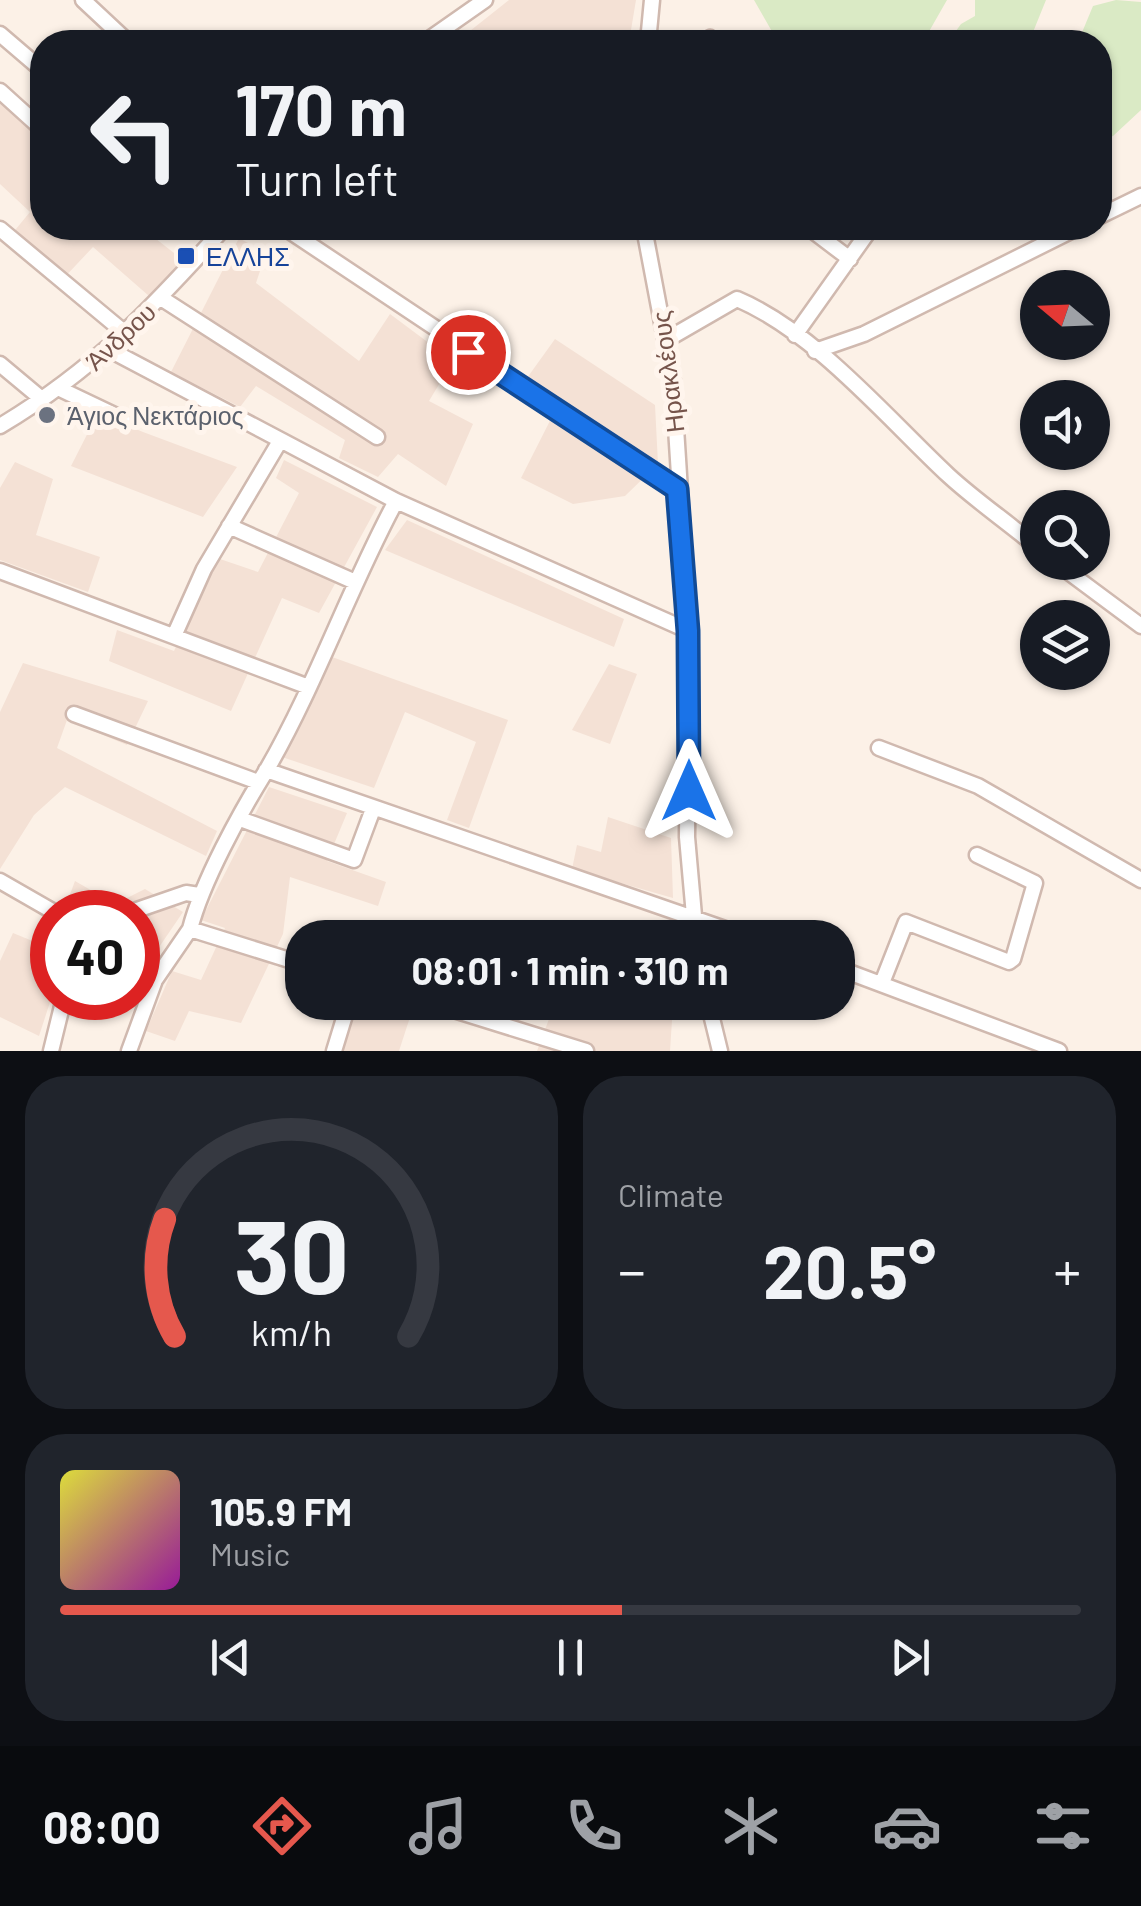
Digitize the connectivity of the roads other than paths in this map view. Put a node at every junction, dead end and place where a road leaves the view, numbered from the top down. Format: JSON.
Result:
{"nodes":[{"id":1,"x":82,"y":0,"type":"edge"},
{"id":2,"x":485,"y":0,"type":"edge"},
{"id":3,"x":652,"y":0,"type":"edge"},
{"id":4,"x":115,"y":30,"type":"edge"},
{"id":5,"x":443,"y":30,"type":"edge"},
{"id":6,"x":649,"y":30,"type":"edge"},
{"id":7,"x":0,"y":34,"type":"edge"},
{"id":8,"x":30,"y":60,"type":"edge"},
{"id":9,"x":0,"y":91,"type":"edge"},
{"id":10,"x":30,"y":118,"type":"edge"},
{"id":11,"x":1141,"y":196,"type":"edge"},
{"id":12,"x":1112,"y":210,"type":"edge"},
{"id":13,"x":0,"y":229,"type":"edge"},
{"id":14,"x":213,"y":240,"type":"edge"},
{"id":15,"x":303,"y":240,"type":"edge"},
{"id":16,"x":646,"y":240,"type":"edge"},
{"id":17,"x":825,"y":240,"type":"edge"},
{"id":18,"x":863,"y":240,"type":"edge"},
{"id":19,"x":1053,"y":240,"type":"edge"},
{"id":20,"x":850,"y":259,"type":"junction"},
{"id":21,"x":161,"y":298,"type":"junction"},
{"id":22,"x":125,"y":333,"type":"junction"},
{"id":23,"x":795,"y":335,"type":"junction"},
{"id":24,"x":666,"y":340,"type":"junction"},
{"id":25,"x":110,"y":350,"type":"junction"},
{"id":26,"x":814,"y":351,"type":"junction"},
{"id":27,"x":0,"y":364,"type":"edge"},
{"id":28,"x":60,"y":389,"type":"junction"},
{"id":29,"x":43,"y":400,"type":"junction"},
{"id":30,"x":122,"y":419,"type":"dead end"},
{"id":31,"x":0,"y":426,"type":"edge"},
{"id":32,"x":377,"y":437,"type":"dead end"},
{"id":33,"x":280,"y":441,"type":"junction"},
{"id":34,"x":677,"y":489,"type":"junction"},
{"id":35,"x":396,"y":500,"type":"junction"},
{"id":36,"x":229,"y":526,"type":"junction"},
{"id":37,"x":1020,"y":533,"type":"edge"},
{"id":38,"x":0,"y":571,"type":"edge"},
{"id":39,"x":1079,"y":580,"type":"edge"},
{"id":40,"x":353,"y":581,"type":"junction"},
{"id":41,"x":1141,"y":626,"type":"edge"},
{"id":42,"x":688,"y":631,"type":"junction"},
{"id":43,"x":174,"y":636,"type":"junction"},
{"id":44,"x":306,"y":686,"type":"junction"},
{"id":45,"x":74,"y":714,"type":"dead end"},
{"id":46,"x":878,"y":748,"type":"dead end"},
{"id":47,"x":262,"y":776,"type":"junction"},
{"id":48,"x":373,"y":810,"type":"junction"},
{"id":49,"x":240,"y":819,"type":"junction"},
{"id":50,"x":977,"y":855,"type":"dead end"},
{"id":51,"x":1141,"y":880,"type":"edge"},
{"id":52,"x":0,"y":881,"type":"edge"},
{"id":53,"x":199,"y":896,"type":"junction"},
{"id":54,"x":30,"y":898,"type":"edge"},
{"id":55,"x":160,"y":903,"type":"edge"},
{"id":56,"x":692,"y":916,"type":"junction"},
{"id":57,"x":693,"y":920,"type":"edge"},
{"id":58,"x":703,"y":920,"type":"edge"},
{"id":59,"x":190,"y":929,"type":"junction"},
{"id":60,"x":285,"y":959,"type":"edge"},
{"id":61,"x":855,"y":974,"type":"edge"},
{"id":62,"x":882,"y":983,"type":"junction"},
{"id":63,"x":59,"y":1020,"type":"edge"},
{"id":64,"x":343,"y":1020,"type":"edge"},
{"id":65,"x":486,"y":1020,"type":"edge"},
{"id":66,"x":712,"y":1020,"type":"edge"},
{"id":67,"x":52,"y":1051,"type":"edge"},
{"id":68,"x":129,"y":1051,"type":"edge"},
{"id":69,"x":334,"y":1051,"type":"edge"},
{"id":70,"x":586,"y":1051,"type":"edge"},
{"id":71,"x":720,"y":1051,"type":"edge"},
{"id":72,"x":1058,"y":1051,"type":"edge"}],
"edges":[{"from":1,"to":4,"type":"street"},
{"from":2,"to":5,"type":"street"},
{"from":3,"to":6,"type":"street"},
{"from":7,"to":8,"type":"street"},
{"from":9,"to":10,"type":"street"},
{"from":11,"to":12,"type":"street"},
{"from":13,"to":22,"type":"street"},
{"from":14,"to":21,"type":"street","name":"Άνδρου"},
{"from":15,"to":34,"type":"street"},
{"from":16,"to":24,"type":"street","name":"Ηρακλέους"},
{"from":17,"to":20,"type":"street"},
{"from":18,"to":20,"type":"street"},
{"from":19,"to":26,"type":"street"},
{"from":20,"to":23,"type":"street"},
{"from":21,"to":22,"type":"street","name":"Άνδρου"},
{"from":21,"to":32,"type":"street"},
{"from":22,"to":25,"type":"street","name":"Άνδρου"},
{"from":23,"to":24,"type":"street"},
{"from":23,"to":26,"type":"street"},
{"from":24,"to":34,"type":"street","name":"Ηρακλέους"},
{"from":25,"to":28,"type":"street","name":"Άνδρου"},
{"from":25,"to":33,"type":"street"},
{"from":26,"to":37,"type":"street"},
{"from":27,"to":29,"type":"street"},
{"from":28,"to":29,"type":"street","name":"Άνδρου"},
{"from":28,"to":30,"type":"street"},
{"from":29,"to":31,"type":"street","name":"Άνδρου"},
{"from":33,"to":35,"type":"street"},
{"from":33,"to":36,"type":"street"},
{"from":34,"to":42,"type":"street","name":"Ηρακλέους"},
{"from":35,"to":40,"type":"street"},
{"from":35,"to":42,"type":"street"},
{"from":36,"to":40,"type":"street"},
{"from":36,"to":43,"type":"street"},
{"from":38,"to":43,"type":"street"},
{"from":39,"to":41,"type":"street"},
{"from":40,"to":44,"type":"street"},
{"from":42,"to":56,"type":"street","name":"Ηρακλέους"},
{"from":43,"to":44,"type":"street"},
{"from":44,"to":47,"type":"street"},
{"from":45,"to":47,"type":"street"},
{"from":46,"to":51,"type":"street"},
{"from":47,"to":48,"type":"street"},
{"from":47,"to":49,"type":"street"},
{"from":48,"to":49,"type":"street"},
{"from":48,"to":56,"type":"street"},
{"from":49,"to":53,"type":"street"},
{"from":50,"to":62,"type":"street"},
{"from":52,"to":54,"type":"street"},
{"from":53,"to":55,"type":"street"},
{"from":53,"to":59,"type":"street"},
{"from":56,"to":57,"type":"street","name":"Ηρακλέους"},
{"from":56,"to":58,"type":"street"},
{"from":59,"to":60,"type":"street"},
{"from":59,"to":68,"type":"street"},
{"from":61,"to":62,"type":"street"},
{"from":62,"to":72,"type":"street"},
{"from":63,"to":67,"type":"street"},
{"from":64,"to":69,"type":"street"},
{"from":65,"to":70,"type":"street"},
{"from":66,"to":71,"type":"street"}]}
